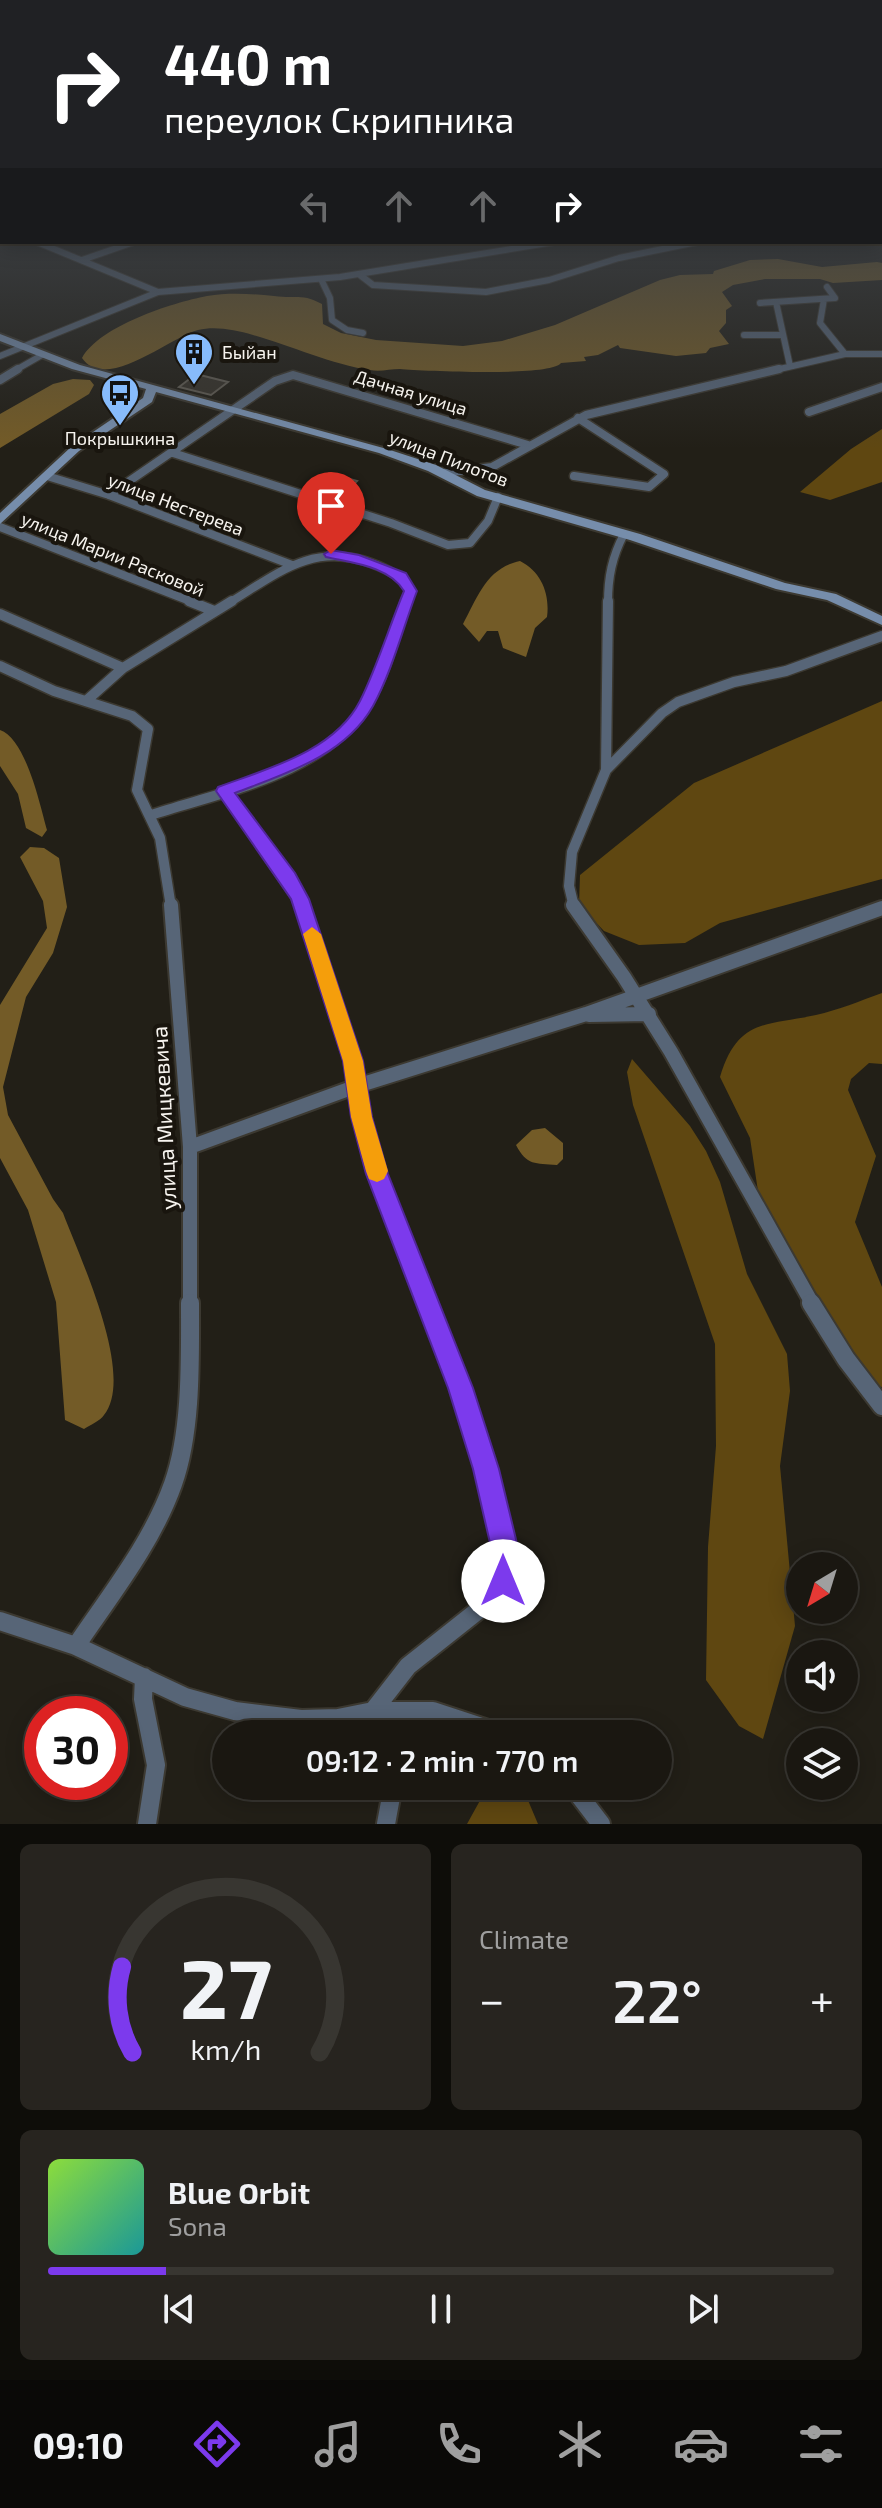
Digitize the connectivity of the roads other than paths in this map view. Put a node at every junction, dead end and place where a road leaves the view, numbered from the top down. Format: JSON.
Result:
{"nodes":[{"id":1,"x":125,"y":278,"type":"edge"},
{"id":2,"x":330,"y":278,"type":"edge"},
{"id":3,"x":363,"y":278,"type":"edge"},
{"id":4,"x":555,"y":278,"type":"edge"},
{"id":5,"x":321,"y":279,"type":"junction"},
{"id":6,"x":827,"y":287,"type":"dead end"},
{"id":7,"x":158,"y":292,"type":"junction"},
{"id":8,"x":824,"y":299,"type":"junction"},
{"id":9,"x":776,"y":302,"type":"junction"},
{"id":10,"x":760,"y":303,"type":"dead end"},
{"id":11,"x":363,"y":333,"type":"dead end"},
{"id":12,"x":744,"y":335,"type":"dead end"},
{"id":13,"x":781,"y":335,"type":"junction"},
{"id":14,"x":0,"y":337,"type":"edge"},
{"id":15,"x":22,"y":347,"type":"junction"},
{"id":16,"x":845,"y":354,"type":"junction"},
{"id":17,"x":882,"y":354,"type":"edge"},
{"id":18,"x":42,"y":355,"type":"junction"},
{"id":19,"x":0,"y":356,"type":"edge"},
{"id":20,"x":790,"y":366,"type":"junction"},
{"id":21,"x":0,"y":380,"type":"edge"},
{"id":22,"x":882,"y":387,"type":"edge"},
{"id":23,"x":151,"y":389,"type":"junction"},
{"id":24,"x":235,"y":411,"type":"junction"},
{"id":25,"x":809,"y":412,"type":"dead end"},
{"id":26,"x":578,"y":418,"type":"junction"},
{"id":27,"x":528,"y":445,"type":"junction"},
{"id":28,"x":173,"y":453,"type":"junction"},
{"id":29,"x":443,"y":473,"type":"junction"},
{"id":30,"x":47,"y":476,"type":"junction"},
{"id":31,"x":574,"y":476,"type":"dead end"},
{"id":32,"x":109,"y":495,"type":"junction"},
{"id":33,"x":498,"y":497,"type":"junction"},
{"id":34,"x":0,"y":520,"type":"edge"},
{"id":35,"x":0,"y":527,"type":"edge"},
{"id":36,"x":624,"y":534,"type":"junction"},
{"id":37,"x":292,"y":565,"type":"junction"},
{"id":38,"x":214,"y":611,"type":"junction"},
{"id":39,"x":0,"y":614,"type":"edge"},
{"id":40,"x":882,"y":621,"type":"edge"},
{"id":41,"x":882,"y":636,"type":"edge"},
{"id":42,"x":0,"y":666,"type":"edge"},
{"id":43,"x":123,"y":668,"type":"junction"},
{"id":44,"x":86,"y":701,"type":"junction"},
{"id":45,"x":606,"y":770,"type":"junction"},
{"id":46,"x":224,"y":791,"type":"junction"},
{"id":47,"x":151,"y":815,"type":"junction"},
{"id":48,"x":882,"y":908,"type":"edge"},
{"id":49,"x":637,"y":994,"type":"junction"},
{"id":50,"x":586,"y":1014,"type":"junction"},
{"id":51,"x":649,"y":1014,"type":"junction"},
{"id":52,"x":357,"y":1086,"type":"junction"},
{"id":53,"x":190,"y":1147,"type":"junction"},
{"id":54,"x":882,"y":1406,"type":"edge"},
{"id":55,"x":0,"y":1621,"type":"edge"},
{"id":56,"x":76,"y":1646,"type":"junction"},
{"id":57,"x":144,"y":1677,"type":"junction"},
{"id":58,"x":373,"y":1711,"type":"junction"},
{"id":59,"x":396,"y":1711,"type":"junction"},
{"id":60,"x":396,"y":1720,"type":"edge"},
{"id":61,"x":460,"y":1720,"type":"edge"},
{"id":62,"x":390,"y":1800,"type":"edge"},
{"id":63,"x":583,"y":1800,"type":"edge"},
{"id":64,"x":147,"y":1824,"type":"edge"},
{"id":65,"x":386,"y":1824,"type":"edge"},
{"id":66,"x":601,"y":1824,"type":"edge"}],
"edges":[{"from":1,"to":7,"type":"street"},
{"from":2,"to":5,"type":"street"},
{"from":3,"to":4,"type":"street"},
{"from":5,"to":7,"type":"street"},
{"from":5,"to":11,"type":"street","name":"Дачная улица"},
{"from":6,"to":8,"type":"street"},
{"from":7,"to":15,"type":"street"},
{"from":8,"to":9,"type":"street"},
{"from":8,"to":16,"type":"street"},
{"from":9,"to":10,"type":"street"},
{"from":9,"to":13,"type":"street"},
{"from":12,"to":13,"type":"street"},
{"from":13,"to":20,"type":"street"},
{"from":14,"to":15,"type":"street","name":"улица Пилотов"},
{"from":15,"to":18,"type":"street","name":"улица Пилотов"},
{"from":15,"to":19,"type":"street"},
{"from":16,"to":17,"type":"street"},
{"from":16,"to":20,"type":"street"},
{"from":18,"to":21,"type":"street"},
{"from":18,"to":23,"type":"street","name":"улица Пилотов"},
{"from":20,"to":26,"type":"street"},
{"from":22,"to":25,"type":"street"},
{"from":23,"to":24,"type":"street","name":"улица Пилотов"},
{"from":23,"to":30,"type":"street"},
{"from":24,"to":27,"type":"street","name":"Дачная улица"},
{"from":24,"to":28,"type":"street"},
{"from":24,"to":29,"type":"street","name":"улица Пилотов"},
{"from":26,"to":27,"type":"street"},
{"from":26,"to":31,"type":"street"},
{"from":27,"to":29,"type":"street"},
{"from":28,"to":32,"type":"street"},
{"from":28,"to":33,"type":"street"},
{"from":29,"to":33,"type":"street","name":"улица Пилотов"},
{"from":30,"to":32,"type":"street","name":"улица Нестерева"},
{"from":30,"to":34,"type":"street"},
{"from":32,"to":37,"type":"street","name":"улица Нестерева"},
{"from":33,"to":36,"type":"street","name":"улица Пилотов"},
{"from":35,"to":38,"type":"street","name":"улица Марии Расковой"},
{"from":36,"to":40,"type":"street","name":"улица Пилотов"},
{"from":36,"to":45,"type":"street"},
{"from":37,"to":38,"type":"street"},
{"from":37,"to":46,"type":"street"},
{"from":38,"to":43,"type":"street"},
{"from":39,"to":43,"type":"street"},
{"from":41,"to":45,"type":"street"},
{"from":42,"to":44,"type":"street","name":"улица Мицкевича"},
{"from":43,"to":44,"type":"street"},
{"from":44,"to":47,"type":"street","name":"улица Мицкевича"},
{"from":45,"to":49,"type":"street"},
{"from":46,"to":47,"type":"street"},
{"from":46,"to":52,"type":"street"},
{"from":47,"to":53,"type":"street","name":"улица Мицкевича"},
{"from":48,"to":49,"type":"street"},
{"from":49,"to":50,"type":"street"},
{"from":49,"to":51,"type":"street"},
{"from":50,"to":51,"type":"street"},
{"from":50,"to":52,"type":"street"},
{"from":51,"to":54,"type":"street"},
{"from":52,"to":53,"type":"street"},
{"from":52,"to":58,"type":"street"},
{"from":53,"to":56,"type":"street","name":"улица Мицкевича"},
{"from":55,"to":56,"type":"street"},
{"from":56,"to":57,"type":"street"},
{"from":57,"to":58,"type":"street"},
{"from":57,"to":64,"type":"street"},
{"from":58,"to":59,"type":"street"},
{"from":59,"to":60,"type":"street"},
{"from":59,"to":61,"type":"street"},
{"from":62,"to":65,"type":"street"},
{"from":63,"to":66,"type":"street"}]}
